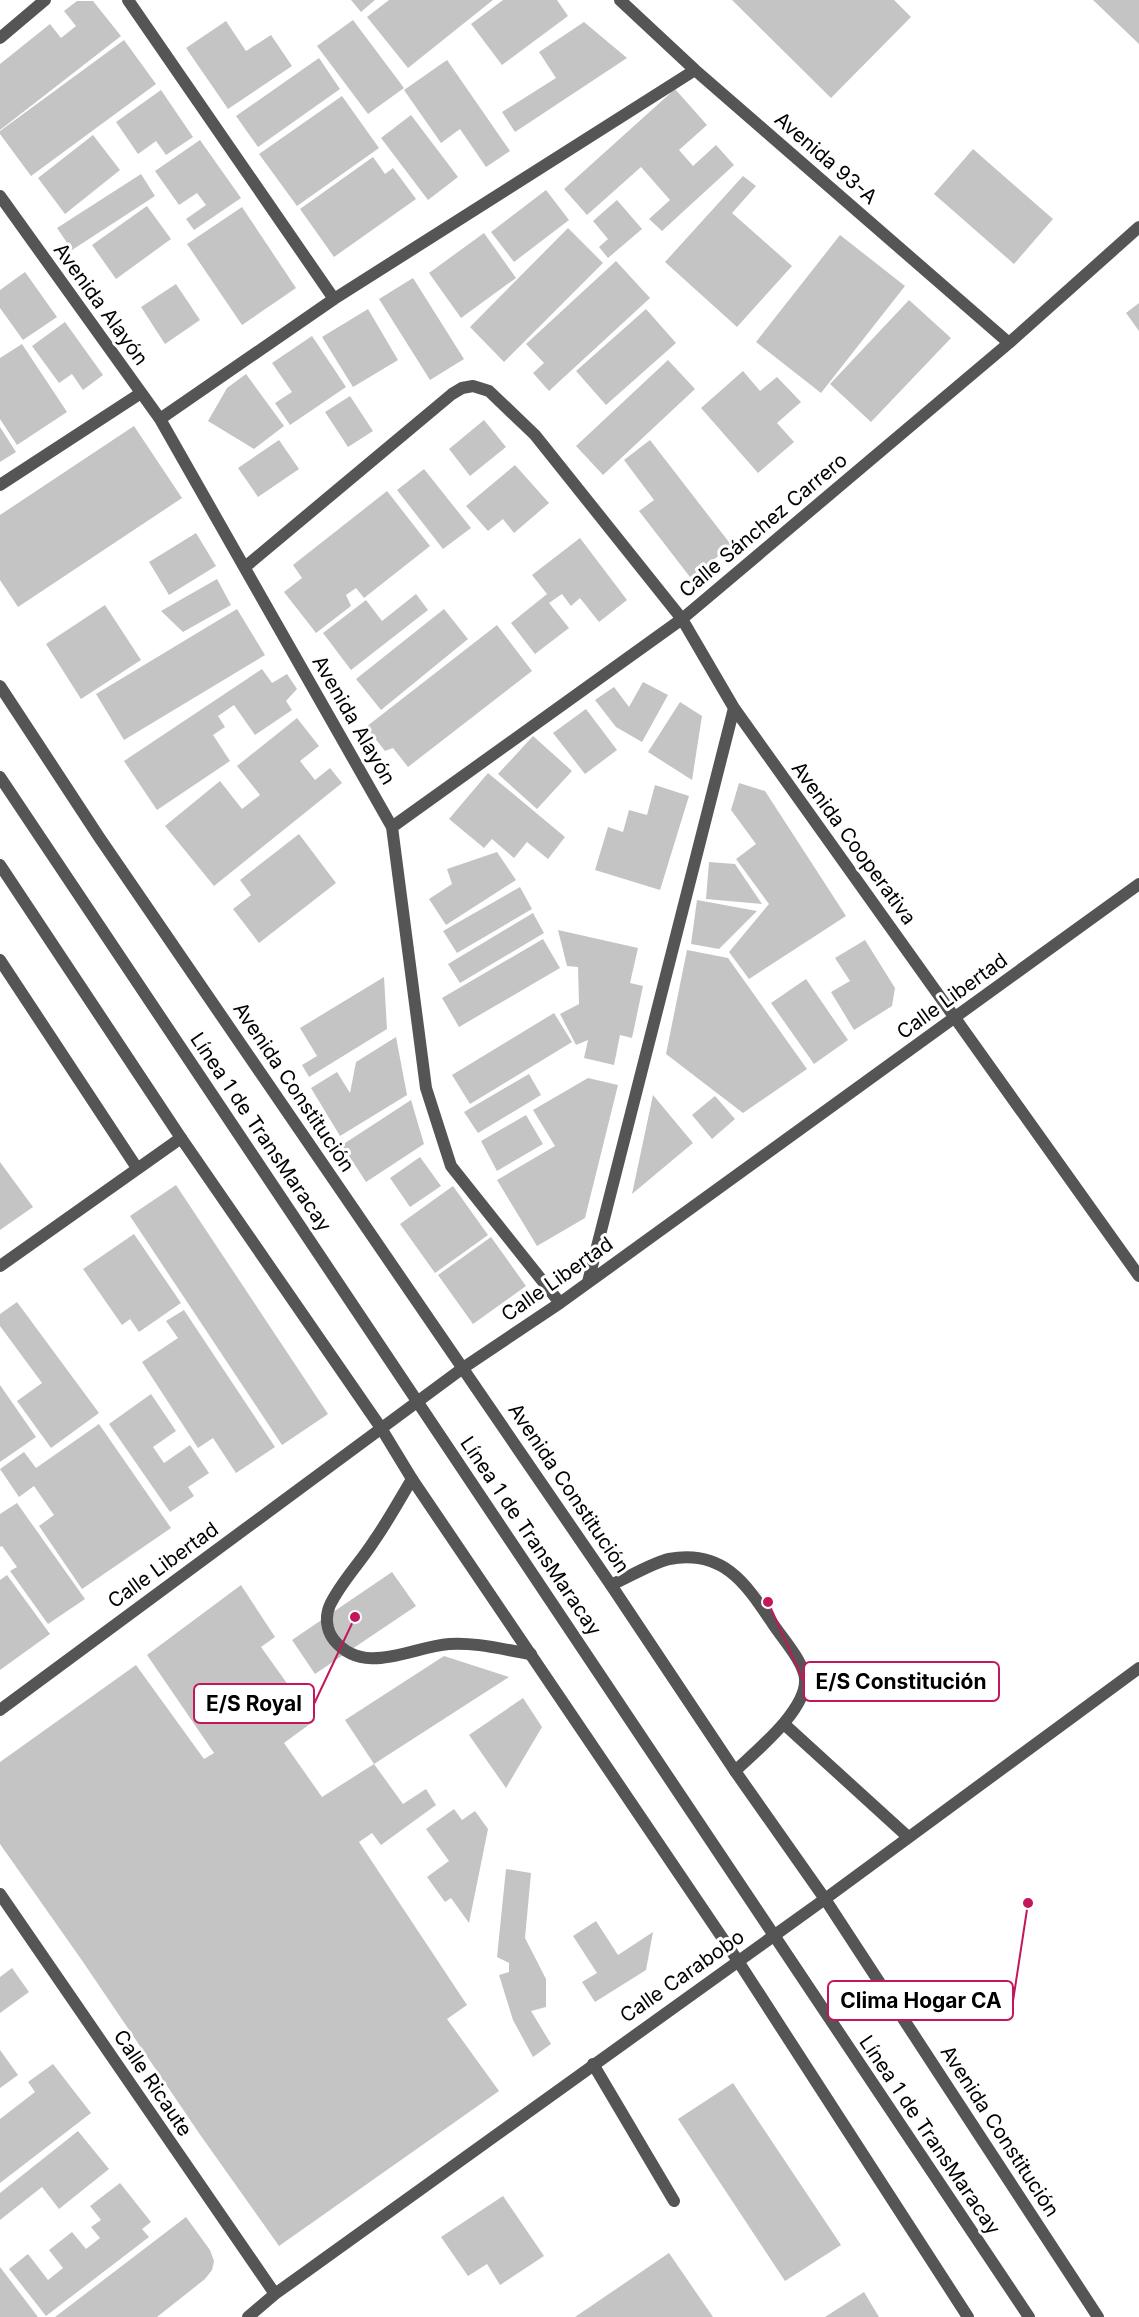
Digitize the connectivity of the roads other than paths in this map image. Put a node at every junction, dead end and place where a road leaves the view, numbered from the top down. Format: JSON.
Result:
{"nodes":[{"id":1,"x":45,"y":0,"type":"edge"},
{"id":2,"x":128,"y":0,"type":"edge"},
{"id":3,"x":620,"y":0,"type":"edge"},
{"id":4,"x":0,"y":38,"type":"edge"},
{"id":5,"x":695,"y":70,"type":"junction"},
{"id":6,"x":0,"y":196,"type":"edge"},
{"id":7,"x":1139,"y":227,"type":"edge"},
{"id":8,"x":334,"y":299,"type":"junction"},
{"id":9,"x":1009,"y":343,"type":"junction"},
{"id":10,"x":141,"y":393,"type":"junction"},
{"id":11,"x":160,"y":419,"type":"junction"},
{"id":12,"x":0,"y":485,"type":"edge"},
{"id":13,"x":245,"y":567,"type":"junction"},
{"id":14,"x":682,"y":619,"type":"junction"},
{"id":15,"x":0,"y":686,"type":"edge"},
{"id":16,"x":734,"y":708,"type":"junction"},
{"id":17,"x":0,"y":777,"type":"edge"},
{"id":18,"x":392,"y":827,"type":"junction"},
{"id":19,"x":0,"y":865,"type":"edge"},
{"id":20,"x":1139,"y":884,"type":"edge"},
{"id":21,"x":0,"y":960,"type":"edge"},
{"id":22,"x":956,"y":1017,"type":"junction"},
{"id":23,"x":181,"y":1138,"type":"junction"},
{"id":24,"x":137,"y":1168,"type":"junction"},
{"id":25,"x":0,"y":1266,"type":"edge"},
{"id":26,"x":1139,"y":1276,"type":"edge"},
{"id":27,"x":588,"y":1282,"type":"junction"},
{"id":28,"x":560,"y":1303,"type":"junction"},
{"id":29,"x":463,"y":1368,"type":"junction"},
{"id":30,"x":418,"y":1402,"type":"junction"},
{"id":31,"x":381,"y":1428,"type":"junction"},
{"id":32,"x":412,"y":1479,"type":"junction"},
{"id":33,"x":611,"y":1585,"type":"junction"},
{"id":34,"x":531,"y":1654,"type":"junction"},
{"id":35,"x":1139,"y":1668,"type":"edge"},
{"id":36,"x":0,"y":1710,"type":"edge"},
{"id":37,"x":784,"y":1724,"type":"junction"},
{"id":38,"x":735,"y":1771,"type":"junction"},
{"id":39,"x":907,"y":1836,"type":"junction"},
{"id":40,"x":0,"y":1894,"type":"edge"},
{"id":41,"x":825,"y":1899,"type":"junction"},
{"id":42,"x":774,"y":1936,"type":"junction"},
{"id":43,"x":738,"y":1961,"type":"junction"},
{"id":44,"x":593,"y":2064,"type":"junction"},
{"id":45,"x":674,"y":2201,"type":"dead end"},
{"id":46,"x":275,"y":2294,"type":"junction"},
{"id":47,"x":248,"y":2317,"type":"edge"},
{"id":48,"x":968,"y":2317,"type":"edge"},
{"id":49,"x":1029,"y":2317,"type":"edge"},
{"id":50,"x":1098,"y":2317,"type":"edge"}],
"edges":[{"from":1,"to":4,"type":"street"},
{"from":2,"to":8,"type":"street"},
{"from":3,"to":5,"type":"street","name":"Avenida 93-A"},
{"from":5,"to":8,"type":"street"},
{"from":5,"to":9,"type":"street","name":"Avenida 93-A"},
{"from":6,"to":10,"type":"street","name":"Avenida Alayón"},
{"from":7,"to":9,"type":"street","name":"Calle Sánchez Carrero"},
{"from":8,"to":11,"type":"street"},
{"from":9,"to":14,"type":"street","name":"Calle Sánchez Carrero"},
{"from":10,"to":11,"type":"street","name":"Avenida Alayón"},
{"from":10,"to":12,"type":"street"},
{"from":11,"to":13,"type":"street","name":"Avenida Alayón"},
{"from":13,"to":14,"type":"street","name":"Avenida Cooperativa"},
{"from":13,"to":18,"type":"street","name":"Avenida Alayón"},
{"from":14,"to":16,"type":"street","name":"Avenida Cooperativa"},
{"from":14,"to":18,"type":"street","name":"Calle Sánchez Carrero"},
{"from":15,"to":29,"type":"street","name":"Avenida Constitución"},
{"from":16,"to":22,"type":"street","name":"Avenida Cooperativa"},
{"from":16,"to":27,"type":"street"},
{"from":17,"to":30,"type":"street","name":"Línea 1 de TransMaracay"},
{"from":18,"to":28,"type":"street","name":"Avenida Alayón"},
{"from":19,"to":23,"type":"street"},
{"from":20,"to":22,"type":"street","name":"Calle Libertad"},
{"from":21,"to":24,"type":"street"},
{"from":22,"to":26,"type":"street","name":"Avenida Cooperativa"},
{"from":22,"to":27,"type":"street","name":"Calle Libertad"},
{"from":23,"to":24,"type":"street"},
{"from":23,"to":31,"type":"street"},
{"from":24,"to":25,"type":"street"},
{"from":27,"to":28,"type":"street","name":"Calle Libertad"},
{"from":28,"to":29,"type":"street","name":"Calle Libertad"},
{"from":29,"to":30,"type":"street","name":"Calle Libertad"},
{"from":29,"to":33,"type":"street","name":"Avenida Constitución"},
{"from":30,"to":31,"type":"street","name":"Calle Libertad"},
{"from":30,"to":42,"type":"street","name":"Línea 1 de TransMaracay"},
{"from":31,"to":32,"type":"street"},
{"from":31,"to":36,"type":"street","name":"Calle Libertad"},
{"from":32,"to":34,"type":"street"},
{"from":32,"to":34,"type":"street"},
{"from":33,"to":37,"type":"street"},
{"from":33,"to":38,"type":"street","name":"Avenida Constitución"},
{"from":34,"to":43,"type":"street"},
{"from":35,"to":39,"type":"street","name":"Calle Carabobo"},
{"from":37,"to":38,"type":"street"},
{"from":37,"to":39,"type":"street"},
{"from":38,"to":41,"type":"street","name":"Avenida Constitución"},
{"from":39,"to":41,"type":"street","name":"Calle Carabobo"},
{"from":40,"to":46,"type":"street","name":"Calle Ricaute"},
{"from":41,"to":42,"type":"street","name":"Calle Carabobo"},
{"from":41,"to":50,"type":"street","name":"Avenida Constitución"},
{"from":42,"to":43,"type":"street","name":"Calle Carabobo"},
{"from":42,"to":49,"type":"street","name":"Línea 1 de TransMaracay"},
{"from":43,"to":44,"type":"street","name":"Calle Carabobo"},
{"from":43,"to":48,"type":"street"},
{"from":44,"to":45,"type":"street"},
{"from":44,"to":46,"type":"street","name":"Calle Carabobo"},
{"from":46,"to":47,"type":"street","name":"Calle Carabobo"}]}
